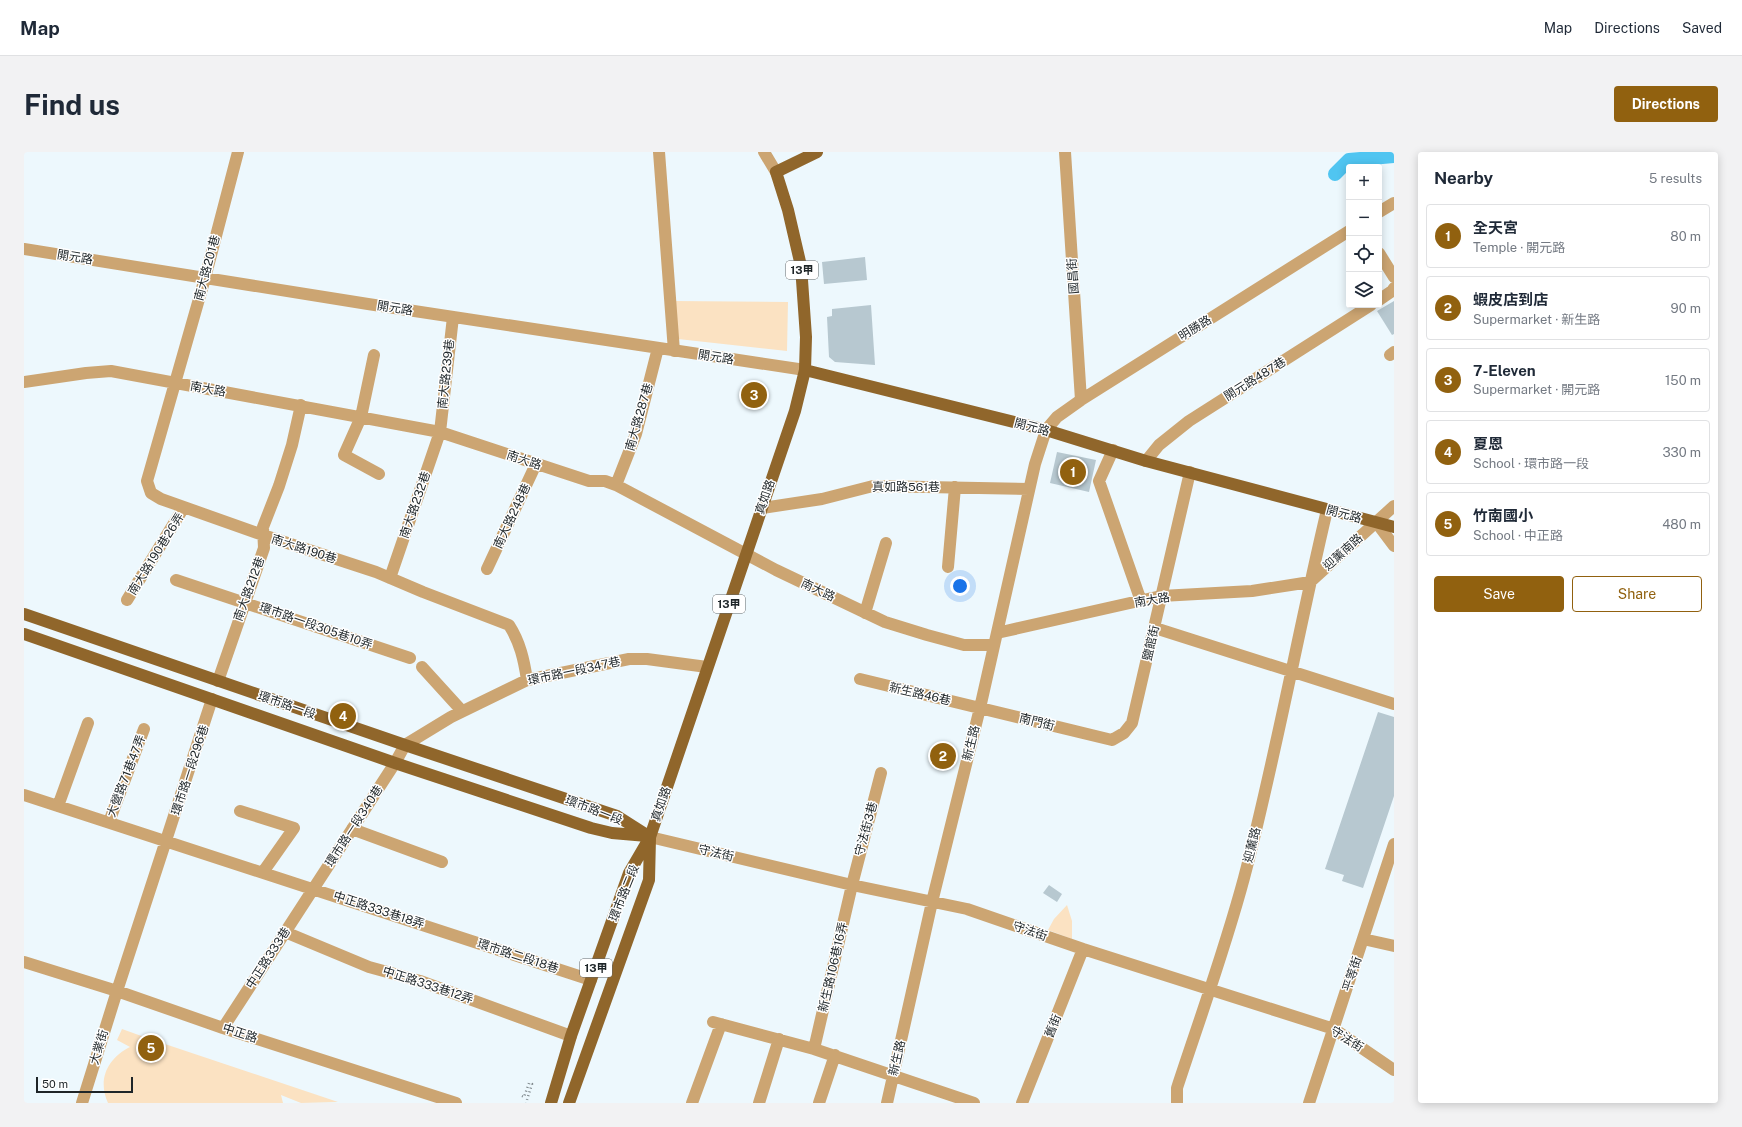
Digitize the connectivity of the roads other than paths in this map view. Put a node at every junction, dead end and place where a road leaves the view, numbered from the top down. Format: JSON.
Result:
{"nodes":[{"id":1,"x":238,"y":152,"type":"edge"},
{"id":2,"x":659,"y":152,"type":"edge"},
{"id":3,"x":764,"y":152,"type":"edge"},
{"id":4,"x":817,"y":152,"type":"edge"},
{"id":5,"x":1065,"y":152,"type":"edge"},
{"id":6,"x":776,"y":172,"type":"junction"},
{"id":7,"x":1394,"y":203,"type":"edge"},
{"id":8,"x":1382,"y":210,"type":"edge"},
{"id":9,"x":1346,"y":233,"type":"edge"},
{"id":10,"x":24,"y":249,"type":"edge"},
{"id":11,"x":1382,"y":258,"type":"edge"},
{"id":12,"x":1394,"y":277,"type":"edge"},
{"id":13,"x":205,"y":278,"type":"junction"},
{"id":14,"x":1394,"y":288,"type":"edge"},
{"id":15,"x":1382,"y":298,"type":"edge"},
{"id":16,"x":1366,"y":308,"type":"edge"},
{"id":17,"x":453,"y":317,"type":"junction"},
{"id":18,"x":658,"y":348,"type":"junction"},
{"id":19,"x":674,"y":350,"type":"junction"},
{"id":20,"x":374,"y":355,"type":"dead end"},
{"id":21,"x":805,"y":370,"type":"junction"},
{"id":22,"x":24,"y":382,"type":"edge"},
{"id":23,"x":174,"y":383,"type":"junction"},
{"id":24,"x":1081,"y":400,"type":"junction"},
{"id":25,"x":301,"y":405,"type":"junction"},
{"id":26,"x":361,"y":417,"type":"junction"},
{"id":27,"x":1046,"y":430,"type":"junction"},
{"id":28,"x":440,"y":432,"type":"junction"},
{"id":29,"x":1113,"y":450,"type":"junction"},
{"id":30,"x":1146,"y":461,"type":"junction"},
{"id":31,"x":536,"y":464,"type":"junction"},
{"id":32,"x":1190,"y":472,"type":"junction"},
{"id":33,"x":379,"y":474,"type":"dead end"},
{"id":34,"x":616,"y":485,"type":"junction"},
{"id":35,"x":955,"y":487,"type":"junction"},
{"id":36,"x":1029,"y":489,"type":"junction"},
{"id":37,"x":1394,"y":506,"type":"edge"},
{"id":38,"x":184,"y":507,"type":"junction"},
{"id":39,"x":762,"y":508,"type":"junction"},
{"id":40,"x":1328,"y":510,"type":"junction"},
{"id":41,"x":1376,"y":522,"type":"junction"},
{"id":42,"x":1394,"y":527,"type":"edge"},
{"id":43,"x":263,"y":535,"type":"junction"},
{"id":44,"x":886,"y":542,"type":"dead end"},
{"id":45,"x":1394,"y":546,"type":"edge"},
{"id":46,"x":746,"y":554,"type":"junction"},
{"id":47,"x":948,"y":567,"type":"dead end"},
{"id":48,"x":487,"y":569,"type":"dead end"},
{"id":49,"x":390,"y":578,"type":"junction"},
{"id":50,"x":176,"y":580,"type":"dead end"},
{"id":51,"x":1310,"y":582,"type":"junction"},
{"id":52,"x":1161,"y":596,"type":"junction"},
{"id":53,"x":127,"y":600,"type":"dead end"},
{"id":54,"x":1141,"y":601,"type":"junction"},
{"id":55,"x":244,"y":602,"type":"junction"},
{"id":56,"x":865,"y":613,"type":"junction"},
{"id":57,"x":24,"y":614,"type":"edge"},
{"id":58,"x":1155,"y":628,"type":"junction"},
{"id":59,"x":997,"y":633,"type":"junction"},
{"id":60,"x":24,"y":634,"type":"edge"},
{"id":61,"x":994,"y":646,"type":"junction"},
{"id":62,"x":410,"y":658,"type":"dead end"},
{"id":63,"x":422,"y":667,"type":"dead end"},
{"id":64,"x":707,"y":667,"type":"junction"},
{"id":65,"x":1291,"y":672,"type":"junction"},
{"id":66,"x":860,"y":679,"type":"dead end"},
{"id":67,"x":218,"y":680,"type":"junction"},
{"id":68,"x":527,"y":680,"type":"junction"},
{"id":69,"x":212,"y":699,"type":"junction"},
{"id":70,"x":1394,"y":704,"type":"edge"},
{"id":71,"x":980,"y":708,"type":"junction"},
{"id":72,"x":462,"y":711,"type":"junction"},
{"id":73,"x":88,"y":723,"type":"dead end"},
{"id":74,"x":144,"y":729,"type":"dead end"},
{"id":75,"x":1094,"y":736,"type":"joint"},
{"id":76,"x":405,"y":745,"type":"junction"},
{"id":77,"x":395,"y":763,"type":"junction"},
{"id":78,"x":881,"y":773,"type":"dead end"},
{"id":79,"x":24,"y":795,"type":"edge"},
{"id":80,"x":58,"y":806,"type":"junction"},
{"id":81,"x":240,"y":810,"type":"dead end"},
{"id":82,"x":109,"y":822,"type":"junction"},
{"id":83,"x":352,"y":829,"type":"junction"},
{"id":84,"x":650,"y":837,"type":"junction"},
{"id":85,"x":167,"y":841,"type":"junction"},
{"id":86,"x":1394,"y":844,"type":"edge"},
{"id":87,"x":442,"y":862,"type":"dead end"},
{"id":88,"x":263,"y":872,"type":"junction"},
{"id":89,"x":852,"y":885,"type":"junction"},
{"id":90,"x":313,"y":888,"type":"junction"},
{"id":91,"x":932,"y":902,"type":"junction"},
{"id":92,"x":285,"y":932,"type":"junction"},
{"id":93,"x":446,"y":932,"type":"joint"},
{"id":94,"x":1364,"y":939,"type":"junction"},
{"id":95,"x":1394,"y":946,"type":"edge"},
{"id":96,"x":1083,"y":949,"type":"junction"},
{"id":97,"x":24,"y":962,"type":"edge"},
{"id":98,"x":591,"y":980,"type":"junction"},
{"id":99,"x":1210,"y":988,"type":"junction"},
{"id":100,"x":117,"y":991,"type":"junction"},
{"id":101,"x":223,"y":1028,"type":"junction"},
{"id":102,"x":1334,"y":1029,"type":"junction"},
{"id":103,"x":571,"y":1036,"type":"junction"},
{"id":104,"x":779,"y":1039,"type":"junction"},
{"id":105,"x":814,"y":1049,"type":"junction"},
{"id":106,"x":835,"y":1055,"type":"junction"},
{"id":107,"x":1394,"y":1070,"type":"edge"},
{"id":108,"x":894,"y":1075,"type":"junction"},
{"id":109,"x":82,"y":1103,"type":"edge"},
{"id":110,"x":456,"y":1103,"type":"edge"},
{"id":111,"x":551,"y":1103,"type":"edge"},
{"id":112,"x":570,"y":1103,"type":"edge"},
{"id":113,"x":692,"y":1103,"type":"edge"},
{"id":114,"x":759,"y":1103,"type":"edge"},
{"id":115,"x":819,"y":1103,"type":"edge"},
{"id":116,"x":887,"y":1103,"type":"edge"},
{"id":117,"x":974,"y":1103,"type":"edge"},
{"id":118,"x":1022,"y":1103,"type":"edge"},
{"id":119,"x":1177,"y":1103,"type":"edge"},
{"id":120,"x":1309,"y":1103,"type":"edge"}],
"edges":[{"from":1,"to":13,"type":"street","name":"南大路201巷"},
{"from":2,"to":19,"type":"street"},
{"from":3,"to":6,"type":"street","name":"真如路"},
{"from":4,"to":6,"type":"main road"},
{"from":5,"to":24,"type":"street","name":"國昌街"},
{"from":6,"to":21,"type":"main road","name":"真如路","number":"13甲"},
{"from":7,"to":8,"type":"street"},
{"from":9,"to":24,"type":"street","name":"明勝路"},
{"from":10,"to":13,"type":"street","name":"開元路"},
{"from":11,"to":12,"type":"street"},
{"from":13,"to":17,"type":"street","name":"開元路"},
{"from":13,"to":23,"type":"street","name":"南大路201巷"},
{"from":14,"to":15,"type":"street"},
{"from":16,"to":30,"type":"street","name":"開元路487巷"},
{"from":17,"to":18,"type":"street","name":"開元路"},
{"from":17,"to":28,"type":"street","name":"南大路239巷"},
{"from":18,"to":19,"type":"street","name":"開元路"},
{"from":18,"to":34,"type":"street","name":"南大路287巷"},
{"from":19,"to":21,"type":"street","name":"開元路"},
{"from":20,"to":26,"type":"street"},
{"from":21,"to":27,"type":"main road","name":"開元路"},
{"from":21,"to":39,"type":"main road","name":"真如路","number":"13甲"},
{"from":22,"to":23,"type":"street","name":"南大路"},
{"from":23,"to":25,"type":"street","name":"南大路"},
{"from":23,"to":38,"type":"street","name":"南大路190巷"},
{"from":24,"to":27,"type":"street","name":"明勝路"},
{"from":25,"to":26,"type":"street","name":"南大路"},
{"from":25,"to":43,"type":"street","name":"南大路212巷"},
{"from":26,"to":28,"type":"street","name":"南大路"},
{"from":26,"to":33,"type":"street"},
{"from":27,"to":29,"type":"main road","name":"開元路"},
{"from":27,"to":36,"type":"street","name":"新生路"},
{"from":28,"to":31,"type":"street","name":"南大路"},
{"from":28,"to":49,"type":"street","name":"南大路232巷"},
{"from":29,"to":30,"type":"main road","name":"開元路"},
{"from":29,"to":54,"type":"street"},
{"from":30,"to":32,"type":"main road","name":"開元路"},
{"from":31,"to":34,"type":"street","name":"南大路"},
{"from":31,"to":48,"type":"street","name":"南大路248巷"},
{"from":32,"to":40,"type":"main road","name":"開元路"},
{"from":32,"to":52,"type":"street","name":"鹽館街"},
{"from":34,"to":46,"type":"street","name":"南大路"},
{"from":35,"to":36,"type":"street","name":"真如路561巷"},
{"from":35,"to":39,"type":"street","name":"真如路561巷"},
{"from":35,"to":47,"type":"street"},
{"from":36,"to":59,"type":"street","name":"新生路"},
{"from":37,"to":41,"type":"street","name":"迎薰南路"},
{"from":38,"to":43,"type":"street","name":"南大路190巷"},
{"from":38,"to":53,"type":"street","name":"南大路190巷26弄"},
{"from":39,"to":46,"type":"main road","name":"真如路","number":"13甲"},
{"from":40,"to":41,"type":"main road","name":"開元路"},
{"from":40,"to":51,"type":"street","name":"迎薰路"},
{"from":41,"to":42,"type":"main road","name":"開元路"},
{"from":41,"to":45,"type":"street"},
{"from":41,"to":51,"type":"street","name":"迎薰南路"},
{"from":43,"to":49,"type":"street","name":"南大路190巷"},
{"from":43,"to":55,"type":"street","name":"南大路212巷"},
{"from":44,"to":56,"type":"street"},
{"from":46,"to":56,"type":"street","name":"南大路"},
{"from":46,"to":64,"type":"main road","name":"真如路","number":"13甲"},
{"from":49,"to":68,"type":"street","name":"南大路190巷"},
{"from":50,"to":55,"type":"street","name":"環市路一段305巷10弄"},
{"from":51,"to":52,"type":"street","name":"南大路"},
{"from":51,"to":65,"type":"street","name":"迎薰路"},
{"from":52,"to":54,"type":"street","name":"南大路"},
{"from":52,"to":58,"type":"street","name":"鹽館街"},
{"from":54,"to":59,"type":"street","name":"南大路"},
{"from":55,"to":62,"type":"street","name":"環市路一段305巷10弄"},
{"from":55,"to":67,"type":"street","name":"南大路212巷"},
{"from":56,"to":61,"type":"street","name":"南大路"},
{"from":57,"to":67,"type":"main road","name":"環市路一段"},
{"from":58,"to":65,"type":"street"},
{"from":58,"to":75,"type":"street","name":"鹽館街"},
{"from":59,"to":61,"type":"street","name":"新生路"},
{"from":60,"to":69,"type":"main road","name":"環市路一段"},
{"from":61,"to":71,"type":"street","name":"新生路"},
{"from":63,"to":72,"type":"street"},
{"from":64,"to":68,"type":"street","name":"環市路一段347巷"},
{"from":64,"to":84,"type":"main road","name":"真如路","number":"13甲"},
{"from":65,"to":70,"type":"street"},
{"from":65,"to":99,"type":"street","name":"迎薰路"},
{"from":66,"to":71,"type":"street","name":"新生路46巷"},
{"from":67,"to":76,"type":"main road","name":"環市路一段"},
{"from":68,"to":72,"type":"street","name":"環市路一段347巷"},
{"from":69,"to":77,"type":"main road","name":"環市路一段"},
{"from":69,"to":85,"type":"street","name":"環市路一段296巷"},
{"from":71,"to":75,"type":"street","name":"南門街"},
{"from":71,"to":91,"type":"street","name":"新生路"},
{"from":72,"to":76,"type":"street","name":"環市路一段347巷"},
{"from":73,"to":80,"type":"street"},
{"from":74,"to":82,"type":"street","name":"大營路71巷47弄"},
{"from":76,"to":77,"type":"street"},
{"from":76,"to":84,"type":"main road","name":"環市路一段"},
{"from":77,"to":83,"type":"street","name":"環市路一段340巷"},
{"from":77,"to":84,"type":"main road","name":"環市路一段"},
{"from":78,"to":89,"type":"street","name":"守法街3巷"},
{"from":79,"to":80,"type":"street","name":"中正路333巷18弄"},
{"from":80,"to":82,"type":"street","name":"中正路333巷18弄"},
{"from":81,"to":88,"type":"street"},
{"from":82,"to":85,"type":"street","name":"中正路333巷18弄"},
{"from":83,"to":87,"type":"street"},
{"from":83,"to":90,"type":"street","name":"環市路一段340巷"},
{"from":84,"to":89,"type":"street","name":"守法街"},
{"from":84,"to":98,"type":"main road","name":"環市路二段","number":"13甲"},
{"from":84,"to":112,"type":"main road","name":"環市路二段","number":"13甲"},
{"from":85,"to":88,"type":"street","name":"中正路333巷18弄"},
{"from":85,"to":100,"type":"street","name":"環市路一段296巷"},
{"from":86,"to":94,"type":"street","name":"平等街"},
{"from":88,"to":90,"type":"street","name":"中正路333巷18弄"},
{"from":89,"to":91,"type":"street","name":"守法街"},
{"from":89,"to":105,"type":"street","name":"新生路106巷16弄"},
{"from":90,"to":92,"type":"street","name":"中正路333巷"},
{"from":90,"to":93,"type":"street","name":"中正路333巷18弄"},
{"from":91,"to":96,"type":"street","name":"守法街"},
{"from":91,"to":108,"type":"street","name":"新生路"},
{"from":92,"to":101,"type":"street","name":"中正路333巷"},
{"from":92,"to":103,"type":"street","name":"中正路333巷12弄"},
{"from":93,"to":98,"type":"street","name":"環市路二段18巷"},
{"from":94,"to":95,"type":"street"},
{"from":94,"to":102,"type":"street","name":"平等街"},
{"from":96,"to":99,"type":"street","name":"守法街"},
{"from":96,"to":118,"type":"street","name":"舊街"},
{"from":97,"to":100,"type":"street","name":"中正路"},
{"from":98,"to":103,"type":"main road","name":"環市路二段","number":"13甲"},
{"from":99,"to":102,"type":"street","name":"守法街"},
{"from":99,"to":119,"type":"street","name":"迎薰路"},
{"from":100,"to":101,"type":"street","name":"中正路"},
{"from":100,"to":109,"type":"street","name":"大業街"},
{"from":101,"to":110,"type":"street","name":"中正路"},
{"from":102,"to":107,"type":"street","name":"守法街"},
{"from":102,"to":120,"type":"street","name":"平等街"},
{"from":103,"to":111,"type":"main road","name":"環市路二段","number":"13甲"},
{"from":104,"to":105,"type":"street"},
{"from":104,"to":113,"type":"street"},
{"from":104,"to":114,"type":"street"},
{"from":105,"to":106,"type":"street"},
{"from":106,"to":108,"type":"street"},
{"from":106,"to":115,"type":"street"},
{"from":108,"to":116,"type":"street","name":"新生路"},
{"from":108,"to":117,"type":"street"}]}
